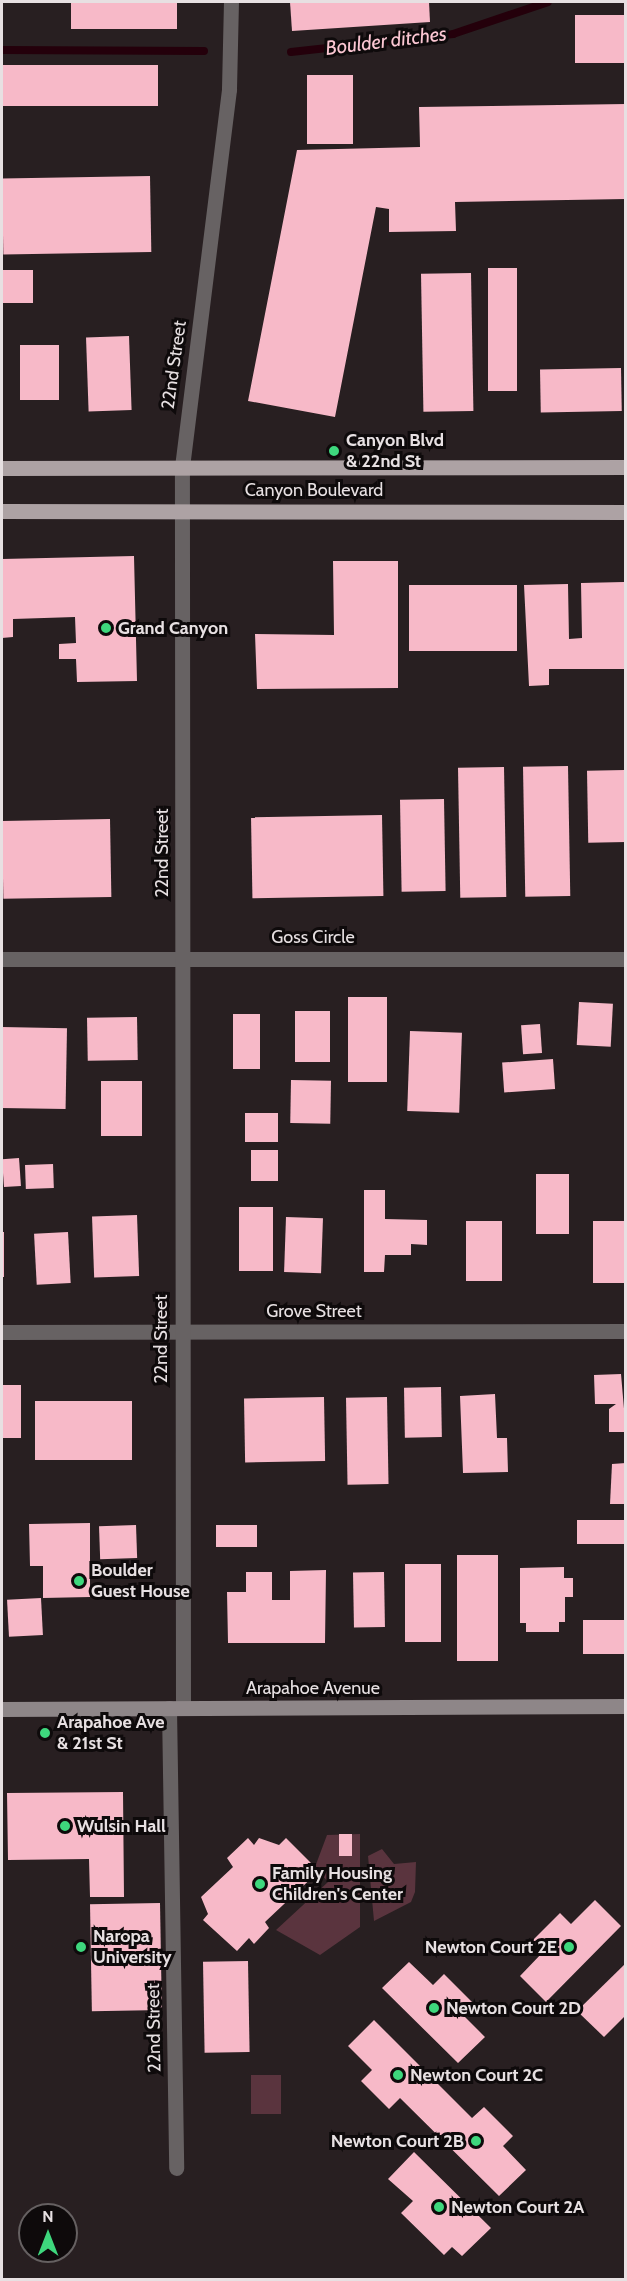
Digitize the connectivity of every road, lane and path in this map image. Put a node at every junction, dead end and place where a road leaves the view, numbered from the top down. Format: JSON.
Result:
{"nodes":[{"id":1,"x":231,"y":2,"type":"edge"},
{"id":2,"x":182,"y":467,"type":"junction"},
{"id":3,"x":626,"y":467,"type":"edge"},
{"id":4,"x":2,"y":468,"type":"edge"},
{"id":5,"x":182,"y":508,"type":"junction"},
{"id":6,"x":2,"y":511,"type":"edge"},
{"id":7,"x":626,"y":512,"type":"edge"},
{"id":8,"x":181,"y":957,"type":"junction"},
{"id":9,"x":626,"y":958,"type":"edge"},
{"id":10,"x":2,"y":959,"type":"edge"},
{"id":11,"x":180,"y":1330,"type":"junction"},
{"id":12,"x":626,"y":1331,"type":"edge"},
{"id":13,"x":2,"y":1332,"type":"edge"},
{"id":14,"x":626,"y":1706,"type":"edge"},
{"id":15,"x":176,"y":1708,"type":"junction"},
{"id":16,"x":2,"y":1709,"type":"edge"},
{"id":17,"x":176,"y":2168,"type":"dead end"}],
"edges":[{"from":1,"to":2,"type":"street","name":"22nd Street"},
{"from":2,"to":3,"type":"main road","name":"Canyon Boulevard"},
{"from":2,"to":4,"type":"main road","name":"Canyon Boulevard"},
{"from":2,"to":5,"type":"street","name":"22nd Street"},
{"from":5,"to":6,"type":"main road","name":"Canyon Boulevard"},
{"from":5,"to":7,"type":"main road","name":"Canyon Boulevard"},
{"from":5,"to":8,"type":"street","name":"22nd Street"},
{"from":8,"to":9,"type":"street","name":"Goss Circle"},
{"from":8,"to":10,"type":"street","name":"Goss Circle"},
{"from":8,"to":11,"type":"street","name":"22nd Street"},
{"from":11,"to":12,"type":"street","name":"Grove Street"},
{"from":11,"to":13,"type":"street","name":"Grove Street"},
{"from":11,"to":15,"type":"street","name":"22nd Street"},
{"from":14,"to":15,"type":"main road","name":"Arapahoe Avenue"},
{"from":15,"to":16,"type":"main road","name":"Arapahoe Avenue"},
{"from":15,"to":17,"type":"street","name":"22nd Street"}]}
